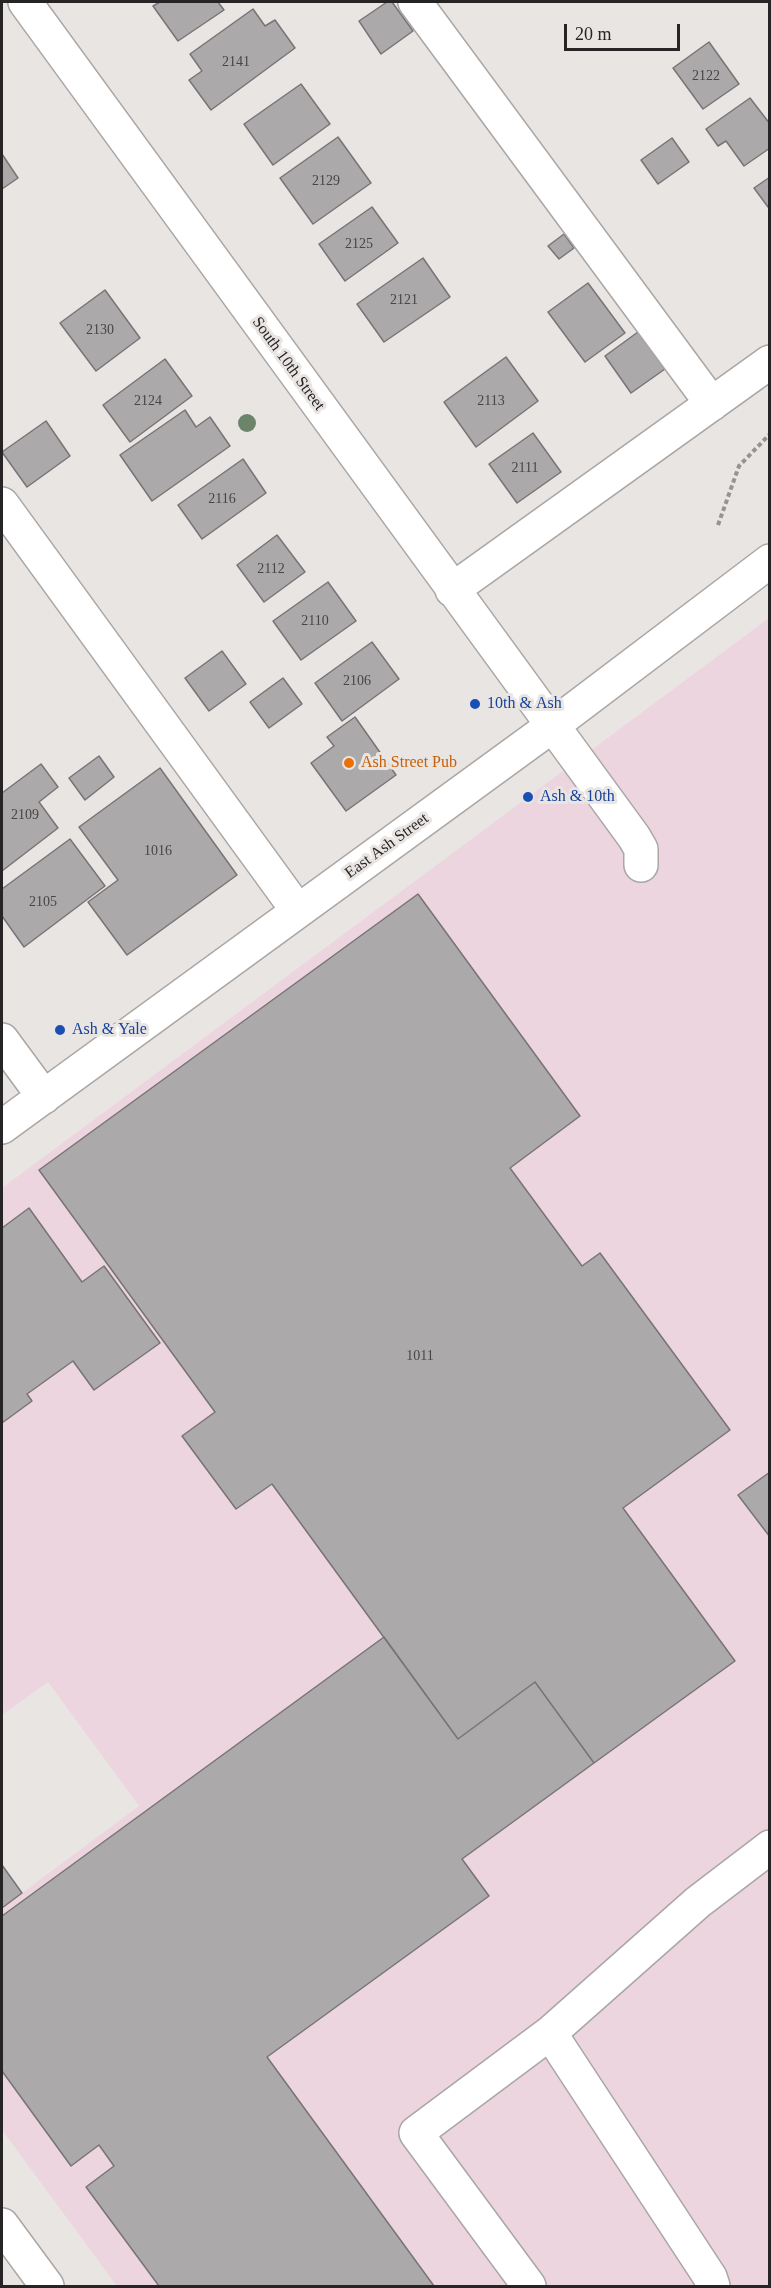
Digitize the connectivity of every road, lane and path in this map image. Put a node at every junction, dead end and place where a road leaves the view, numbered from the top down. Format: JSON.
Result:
{"nodes":[{"id":1,"x":25,"y":2,"type":"edge"},
{"id":2,"x":415,"y":2,"type":"edge"},
{"id":3,"x":770,"y":362,"type":"edge"},
{"id":4,"x":712,"y":404,"type":"junction"},
{"id":5,"x":770,"y":434,"type":"edge"},
{"id":6,"x":2,"y":504,"type":"edge"},
{"id":7,"x":718,"y":525,"type":"dead end"},
{"id":8,"x":770,"y":561,"type":"edge"},
{"id":9,"x":452,"y":590,"type":"junction"},
{"id":10,"x":552,"y":726,"type":"junction"},
{"id":11,"x":641,"y":865,"type":"dead end"},
{"id":12,"x":298,"y":911,"type":"junction"},
{"id":13,"x":2,"y":1040,"type":"edge"},
{"id":14,"x":44,"y":1097,"type":"junction"},
{"id":15,"x":2,"y":1127,"type":"edge"},
{"id":16,"x":770,"y":1847,"type":"edge"},
{"id":17,"x":550,"y":2033,"type":"junction"},
{"id":18,"x":2,"y":2225,"type":"edge"},
{"id":19,"x":47,"y":2286,"type":"edge"},
{"id":20,"x":529,"y":2286,"type":"edge"},
{"id":21,"x":713,"y":2286,"type":"edge"}],
"edges":[{"from":1,"to":9,"type":"street","name":"South 10th Street"},
{"from":2,"to":4,"type":"street"},
{"from":3,"to":4,"type":"street"},
{"from":4,"to":9,"type":"street"},
{"from":5,"to":7,"type":"path"},
{"from":6,"to":12,"type":"street"},
{"from":8,"to":10,"type":"street","name":"East Ash Street"},
{"from":9,"to":10,"type":"street","name":"South 10th Street"},
{"from":10,"to":11,"type":"street","name":"South 10th Street"},
{"from":10,"to":12,"type":"street","name":"East Ash Street"},
{"from":12,"to":14,"type":"street","name":"East Ash Street"},
{"from":13,"to":14,"type":"street"},
{"from":14,"to":15,"type":"street","name":"East Ash Street"},
{"from":16,"to":17,"type":"street"},
{"from":17,"to":20,"type":"street"},
{"from":17,"to":21,"type":"street"},
{"from":18,"to":19,"type":"street"}]}
